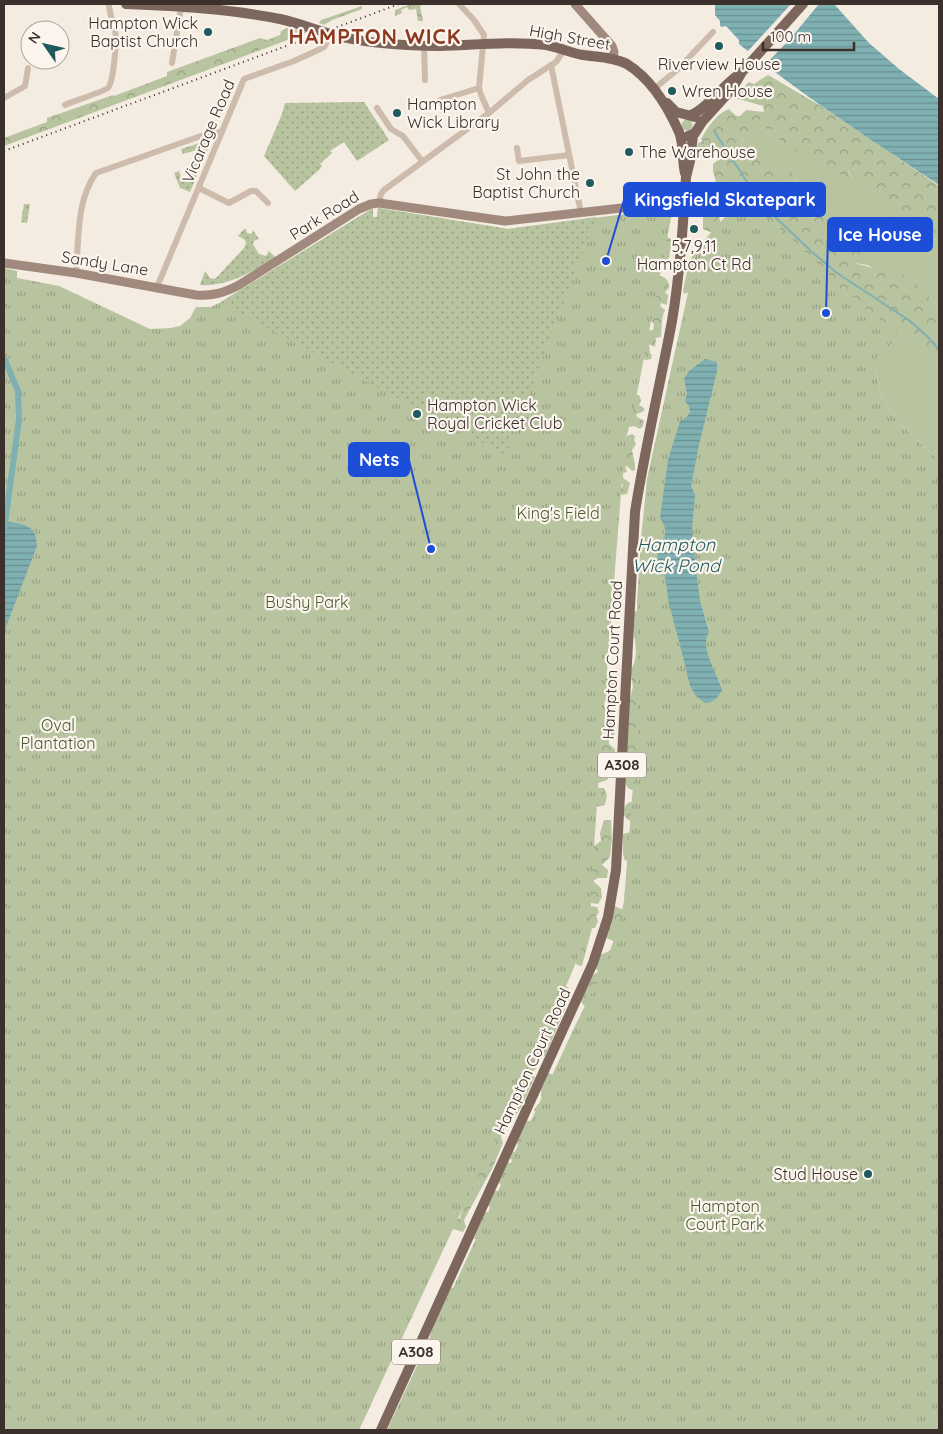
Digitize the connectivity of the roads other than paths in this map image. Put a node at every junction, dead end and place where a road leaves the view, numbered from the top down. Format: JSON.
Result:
{"nodes":[{"id":1,"x":109,"y":4,"type":"edge"},
{"id":2,"x":126,"y":4,"type":"edge"},
{"id":3,"x":459,"y":4,"type":"edge"},
{"id":4,"x":575,"y":4,"type":"edge"},
{"id":5,"x":803,"y":4,"type":"edge"},
{"id":6,"x":181,"y":6,"type":"junction"},
{"id":7,"x":242,"y":8,"type":"edge"},
{"id":8,"x":713,"y":32,"type":"dead end"},
{"id":9,"x":331,"y":34,"type":"junction"},
{"id":10,"x":484,"y":44,"type":"junction"},
{"id":11,"x":424,"y":46,"type":"junction"},
{"id":12,"x":564,"y":50,"type":"junction"},
{"id":13,"x":612,"y":59,"type":"junction"},
{"id":14,"x":172,"y":64,"type":"dead end"},
{"id":15,"x":551,"y":65,"type":"junction"},
{"id":16,"x":28,"y":70,"type":"edge"},
{"id":17,"x":425,"y":80,"type":"dead end"},
{"id":18,"x":480,"y":88,"type":"junction"},
{"id":19,"x":727,"y":88,"type":"junction"},
{"id":20,"x":657,"y":93,"type":"junction"},
{"id":21,"x":4,"y":98,"type":"edge"},
{"id":22,"x":440,"y":100,"type":"dead end"},
{"id":23,"x":64,"y":105,"type":"dead end"},
{"id":24,"x":376,"y":108,"type":"dead end"},
{"id":25,"x":489,"y":113,"type":"junction"},
{"id":26,"x":687,"y":114,"type":"junction"},
{"id":27,"x":677,"y":129,"type":"junction"},
{"id":28,"x":696,"y":131,"type":"junction"},
{"id":29,"x":221,"y":133,"type":"junction"},
{"id":30,"x":517,"y":148,"type":"dead end"},
{"id":31,"x":569,"y":156,"type":"junction"},
{"id":32,"x":422,"y":161,"type":"junction"},
{"id":33,"x":686,"y":177,"type":"junction"},
{"id":34,"x":199,"y":188,"type":"junction"},
{"id":35,"x":263,"y":197,"type":"junction"},
{"id":36,"x":684,"y":201,"type":"junction"},
{"id":37,"x":256,"y":202,"type":"dead end"},
{"id":38,"x":268,"y":203,"type":"dead end"},
{"id":39,"x":379,"y":203,"type":"junction"},
{"id":40,"x":581,"y":213,"type":"junction"},
{"id":41,"x":4,"y":263,"type":"edge"},
{"id":42,"x":76,"y":273,"type":"junction"},
{"id":43,"x":157,"y":286,"type":"junction"},
{"id":44,"x":201,"y":295,"type":"joint"},
{"id":45,"x":381,"y":1430,"type":"edge"}],
"edges":[{"from":1,"to":23,"type":"street"},
{"from":2,"to":6,"type":"main road","name":"High Street"},
{"from":3,"to":10,"type":"street"},
{"from":4,"to":13,"type":"main road"},
{"from":5,"to":19,"type":"main road"},
{"from":6,"to":7,"type":"main road","name":"High Street"},
{"from":6,"to":14,"type":"street"},
{"from":7,"to":9,"type":"main road","name":"High Street"},
{"from":8,"to":20,"type":"street"},
{"from":9,"to":11,"type":"main road","name":"High Street"},
{"from":9,"to":29,"type":"street","name":"Vicarage Road"},
{"from":10,"to":11,"type":"main road","name":"High Street"},
{"from":10,"to":12,"type":"main road","name":"High Street"},
{"from":10,"to":18,"type":"street"},
{"from":11,"to":17,"type":"street"},
{"from":12,"to":13,"type":"main road","name":"High Street"},
{"from":12,"to":15,"type":"street","name":"Park Road"},
{"from":13,"to":20,"type":"main road","name":"High Street"},
{"from":15,"to":25,"type":"street","name":"Park Road"},
{"from":15,"to":31,"type":"street"},
{"from":16,"to":21,"type":"street"},
{"from":18,"to":22,"type":"street"},
{"from":18,"to":25,"type":"street"},
{"from":19,"to":26,"type":"main road"},
{"from":19,"to":28,"type":"main road"},
{"from":20,"to":26,"type":"main road","name":"High Street"},
{"from":20,"to":27,"type":"main road","name":"High Street"},
{"from":24,"to":32,"type":"street"},
{"from":25,"to":32,"type":"street","name":"Park Road"},
{"from":26,"to":27,"type":"main road"},
{"from":26,"to":28,"type":"main road"},
{"from":27,"to":28,"type":"main road"},
{"from":27,"to":33,"type":"main road","name":"Hampton Court Road","number":"A308"},
{"from":28,"to":33,"type":"main road","name":"Hampton Court Road","number":"A308"},
{"from":29,"to":34,"type":"street","name":"Vicarage Road"},
{"from":29,"to":42,"type":"street"},
{"from":30,"to":31,"type":"street"},
{"from":31,"to":40,"type":"street"},
{"from":32,"to":39,"type":"street","name":"Park Road"},
{"from":33,"to":36,"type":"main road","name":"Hampton Court Road","number":"A308"},
{"from":34,"to":35,"type":"street"},
{"from":34,"to":43,"type":"street","name":"Vicarage Road"},
{"from":35,"to":37,"type":"street"},
{"from":35,"to":38,"type":"street"},
{"from":36,"to":40,"type":"main road"},
{"from":36,"to":45,"type":"main road","name":"Hampton Court Road","number":"A308"},
{"from":39,"to":40,"type":"main road"},
{"from":39,"to":44,"type":"main road","name":"Park Road"},
{"from":41,"to":42,"type":"main road","name":"Sandy Lane"},
{"from":42,"to":43,"type":"main road","name":"Sandy Lane"},
{"from":43,"to":44,"type":"main road","name":"Sandy Lane"}]}
